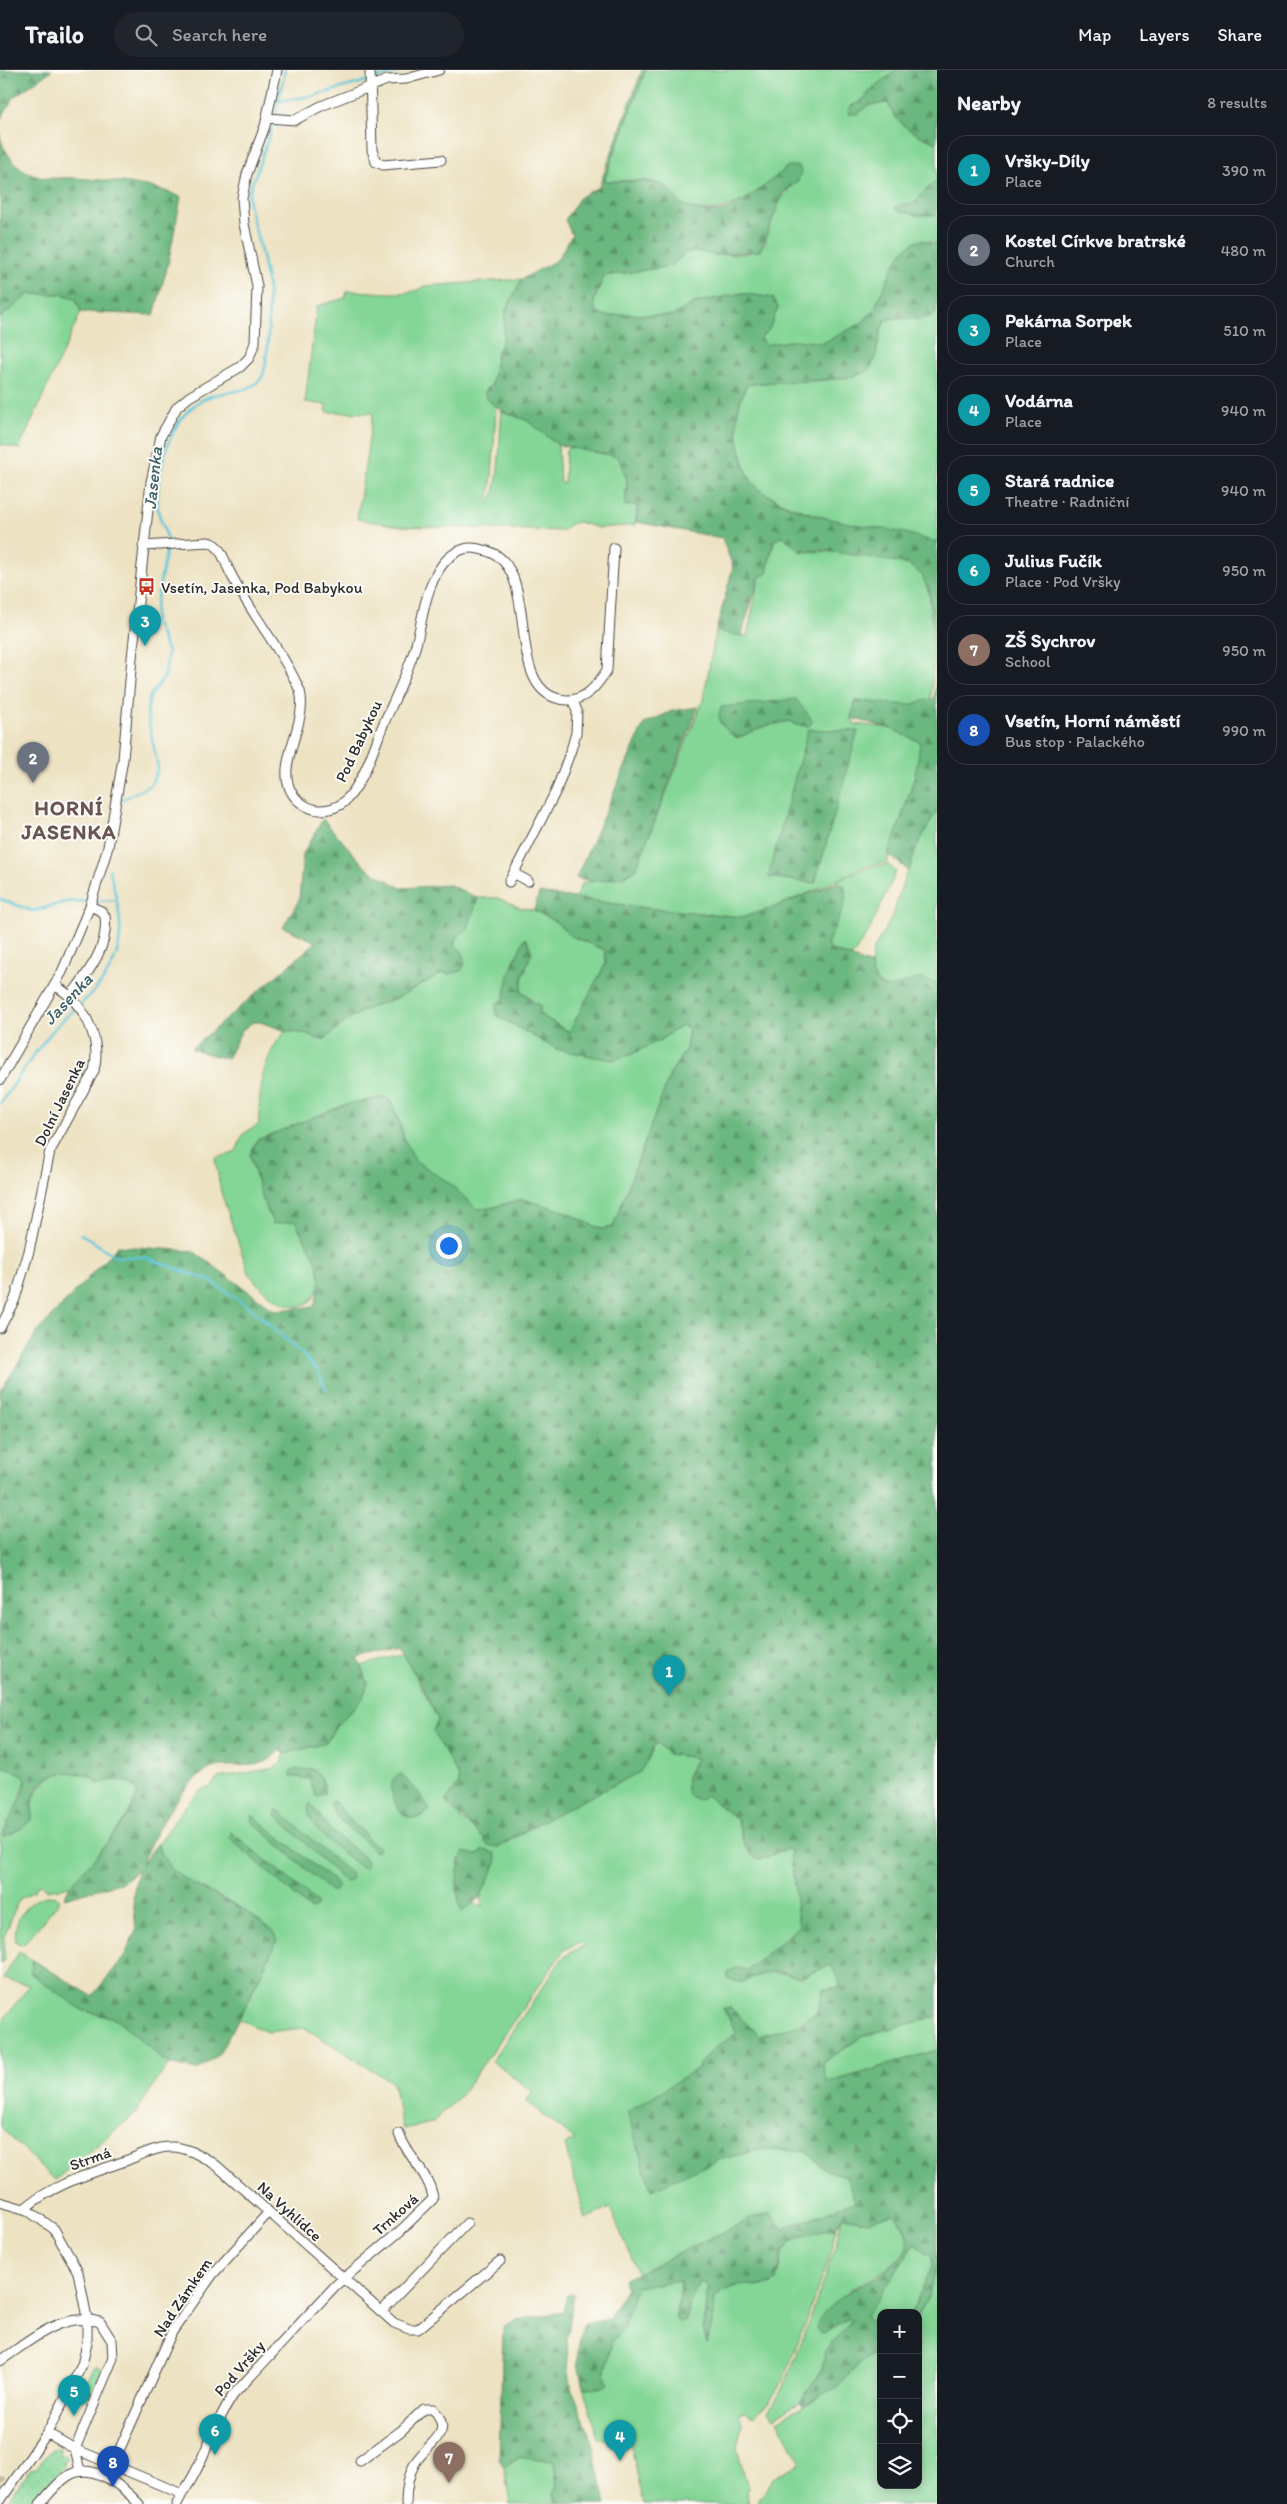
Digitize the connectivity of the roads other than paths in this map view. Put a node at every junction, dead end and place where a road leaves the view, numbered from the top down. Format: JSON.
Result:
{"nodes":[{"id":1,"x":277,"y":70,"type":"edge"},
{"id":2,"x":370,"y":70,"type":"edge"},
{"id":3,"x":438,"y":70,"type":"edge"},
{"id":4,"x":371,"y":84,"type":"junction"},
{"id":5,"x":273,"y":118,"type":"junction"},
{"id":6,"x":441,"y":160,"type":"dead end"},
{"id":7,"x":144,"y":546,"type":"junction"},
{"id":8,"x":614,"y":548,"type":"dead end"},
{"id":9,"x":573,"y":700,"type":"junction"},
{"id":10,"x":528,"y":881,"type":"dead end"},
{"id":11,"x":90,"y":906,"type":"junction"},
{"id":12,"x":56,"y":986,"type":"junction"},
{"id":13,"x":70,"y":997,"type":"junction"},
{"id":14,"x":0,"y":1080,"type":"edge"},
{"id":15,"x":0,"y":1328,"type":"edge"},
{"id":16,"x":399,"y":2134,"type":"dead end"},
{"id":17,"x":171,"y":2146,"type":"joint"},
{"id":18,"x":0,"y":2202,"type":"edge"},
{"id":19,"x":24,"y":2209,"type":"junction"},
{"id":20,"x":269,"y":2212,"type":"junction"},
{"id":21,"x":467,"y":2223,"type":"dead end"},
{"id":22,"x":500,"y":2261,"type":"dead end"},
{"id":23,"x":344,"y":2278,"type":"junction"},
{"id":24,"x":381,"y":2312,"type":"junction"},
{"id":25,"x":87,"y":2318,"type":"junction"},
{"id":26,"x":0,"y":2361,"type":"edge"},
{"id":27,"x":47,"y":2433,"type":"junction"},
{"id":28,"x":75,"y":2449,"type":"junction"},
{"id":29,"x":360,"y":2461,"type":"dead end"},
{"id":30,"x":113,"y":2464,"type":"junction"},
{"id":31,"x":80,"y":2471,"type":"junction"},
{"id":32,"x":182,"y":2494,"type":"junction"},
{"id":33,"x":0,"y":2501,"type":"edge"},
{"id":34,"x":40,"y":2504,"type":"edge"},
{"id":35,"x":139,"y":2504,"type":"edge"},
{"id":36,"x":177,"y":2504,"type":"edge"},
{"id":37,"x":406,"y":2504,"type":"edge"}],
"edges":[{"from":1,"to":5,"type":"street"},
{"from":2,"to":4,"type":"street"},
{"from":3,"to":4,"type":"street"},
{"from":4,"to":5,"type":"street"},
{"from":4,"to":6,"type":"street"},
{"from":5,"to":7,"type":"street"},
{"from":7,"to":9,"type":"street","name":"Pod Babykou"},
{"from":7,"to":11,"type":"street"},
{"from":8,"to":9,"type":"street"},
{"from":9,"to":10,"type":"street"},
{"from":11,"to":12,"type":"street"},
{"from":11,"to":13,"type":"street"},
{"from":12,"to":13,"type":"street","name":"Dolní Jasenka"},
{"from":12,"to":14,"type":"street"},
{"from":13,"to":15,"type":"street","name":"Dolní Jasenka"},
{"from":16,"to":23,"type":"street","name":"Trnková"},
{"from":17,"to":19,"type":"street","name":"Strmá"},
{"from":17,"to":20,"type":"street","name":"Na Vyhlídce"},
{"from":18,"to":19,"type":"street"},
{"from":19,"to":25,"type":"street"},
{"from":20,"to":23,"type":"street","name":"Na Vyhlídce"},
{"from":20,"to":30,"type":"street","name":"Nad Zámkem"},
{"from":21,"to":24,"type":"street"},
{"from":22,"to":24,"type":"street","name":"Na Vyhlídce"},
{"from":23,"to":24,"type":"street","name":"Na Vyhlídce"},
{"from":23,"to":32,"type":"street","name":"Pod Vršky"},
{"from":25,"to":26,"type":"street"},
{"from":25,"to":27,"type":"street"},
{"from":25,"to":28,"type":"street"},
{"from":27,"to":28,"type":"street"},
{"from":27,"to":33,"type":"street"},
{"from":28,"to":30,"type":"street"},
{"from":28,"to":31,"type":"street"},
{"from":29,"to":37,"type":"street"},
{"from":30,"to":32,"type":"street"},
{"from":31,"to":34,"type":"street"},
{"from":31,"to":35,"type":"street"},
{"from":32,"to":36,"type":"street","name":"Pod Vršky"}]}
